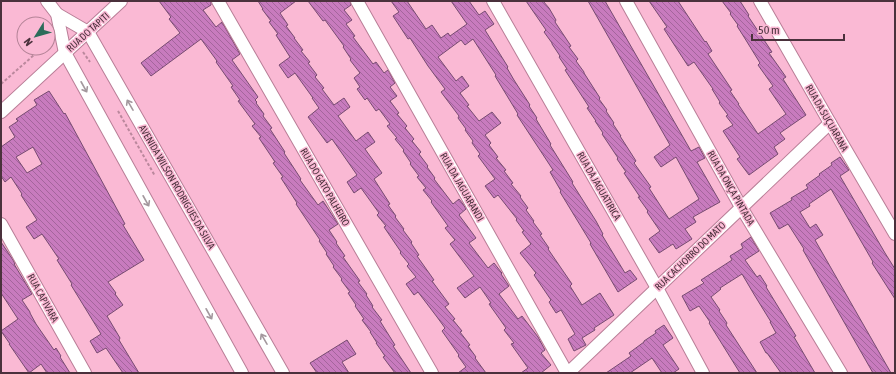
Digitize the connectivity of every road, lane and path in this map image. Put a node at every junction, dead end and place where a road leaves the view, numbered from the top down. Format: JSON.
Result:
{"nodes":[{"id":1,"x":47,"y":1,"type":"edge"},
{"id":2,"x":121,"y":1,"type":"edge"},
{"id":3,"x":218,"y":1,"type":"edge"},
{"id":4,"x":357,"y":1,"type":"edge"},
{"id":5,"x":493,"y":1,"type":"edge"},
{"id":6,"x":626,"y":1,"type":"edge"},
{"id":7,"x":760,"y":1,"type":"edge"},
{"id":8,"x":57,"y":14,"type":"junction"},
{"id":9,"x":88,"y":32,"type":"junction"},
{"id":10,"x":65,"y":53,"type":"junction"},
{"id":11,"x":33,"y":56,"type":"edge"},
{"id":12,"x":1,"y":84,"type":"edge"},
{"id":13,"x":1,"y":112,"type":"edge"},
{"id":14,"x":830,"y":123,"type":"junction"},
{"id":15,"x":741,"y":207,"type":"junction"},
{"id":16,"x":1,"y":224,"type":"edge"},
{"id":17,"x":895,"y":234,"type":"edge"},
{"id":18,"x":657,"y":288,"type":"junction"},
{"id":19,"x":85,"y":373,"type":"edge"},
{"id":20,"x":242,"y":373,"type":"edge"},
{"id":21,"x":284,"y":373,"type":"edge"},
{"id":22,"x":432,"y":373,"type":"edge"},
{"id":23,"x":568,"y":373,"type":"edge"},
{"id":24,"x":703,"y":373,"type":"edge"},
{"id":25,"x":841,"y":373,"type":"edge"}],
"edges":[{"from":1,"to":8,"type":"street","name":"AVENIDA WILSON RODRIGUES DA SILVA"},
{"from":2,"to":9,"type":"street","name":"RUA DO TAPITI"},
{"from":3,"to":22,"type":"street","name":"RUA DO GATO PALHEIRO"},
{"from":4,"to":23,"type":"street","name":"RUA DA JAGUARANDI"},
{"from":5,"to":18,"type":"street","name":"RUA DA JAGUATIRICA"},
{"from":6,"to":15,"type":"street","name":"RUA DA ONÇA PINTADA"},
{"from":7,"to":14,"type":"street","name":"RUA DA SUÇUARANA"},
{"from":8,"to":9,"type":"street","name":"AVENIDA WILSON RODRIGUES DA SILVA"},
{"from":8,"to":10,"type":"street","name":"AVENIDA WILSON RODRIGUES DA SILVA"},
{"from":9,"to":10,"type":"street","name":"RUA DO TAPITI"},
{"from":21,"to":9,"type":"street","name":"AVENIDA WILSON RODRIGUES DA SILVA","one_way":true},
{"from":10,"to":13,"type":"street","name":"RUA DO TAPITI"},
{"from":10,"to":20,"type":"street","name":"AVENIDA WILSON RODRIGUES DA SILVA","one_way":true},
{"from":11,"to":12,"type":"path"},
{"from":14,"to":15,"type":"street","name":"RUA CACHORRO DO MATO"},
{"from":14,"to":17,"type":"street","name":"RUA DA SUÇUARANA"},
{"from":15,"to":18,"type":"street","name":"RUA CACHORRO DO MATO"},
{"from":15,"to":25,"type":"street","name":"RUA DA ONÇA PINTADA"},
{"from":16,"to":19,"type":"street","name":"RUA CAPIVARA"},
{"from":18,"to":23,"type":"street","name":"RUA CACHORRO DO MATO"},
{"from":18,"to":24,"type":"street","name":"RUA DA JAGUATIRICA"}]}
